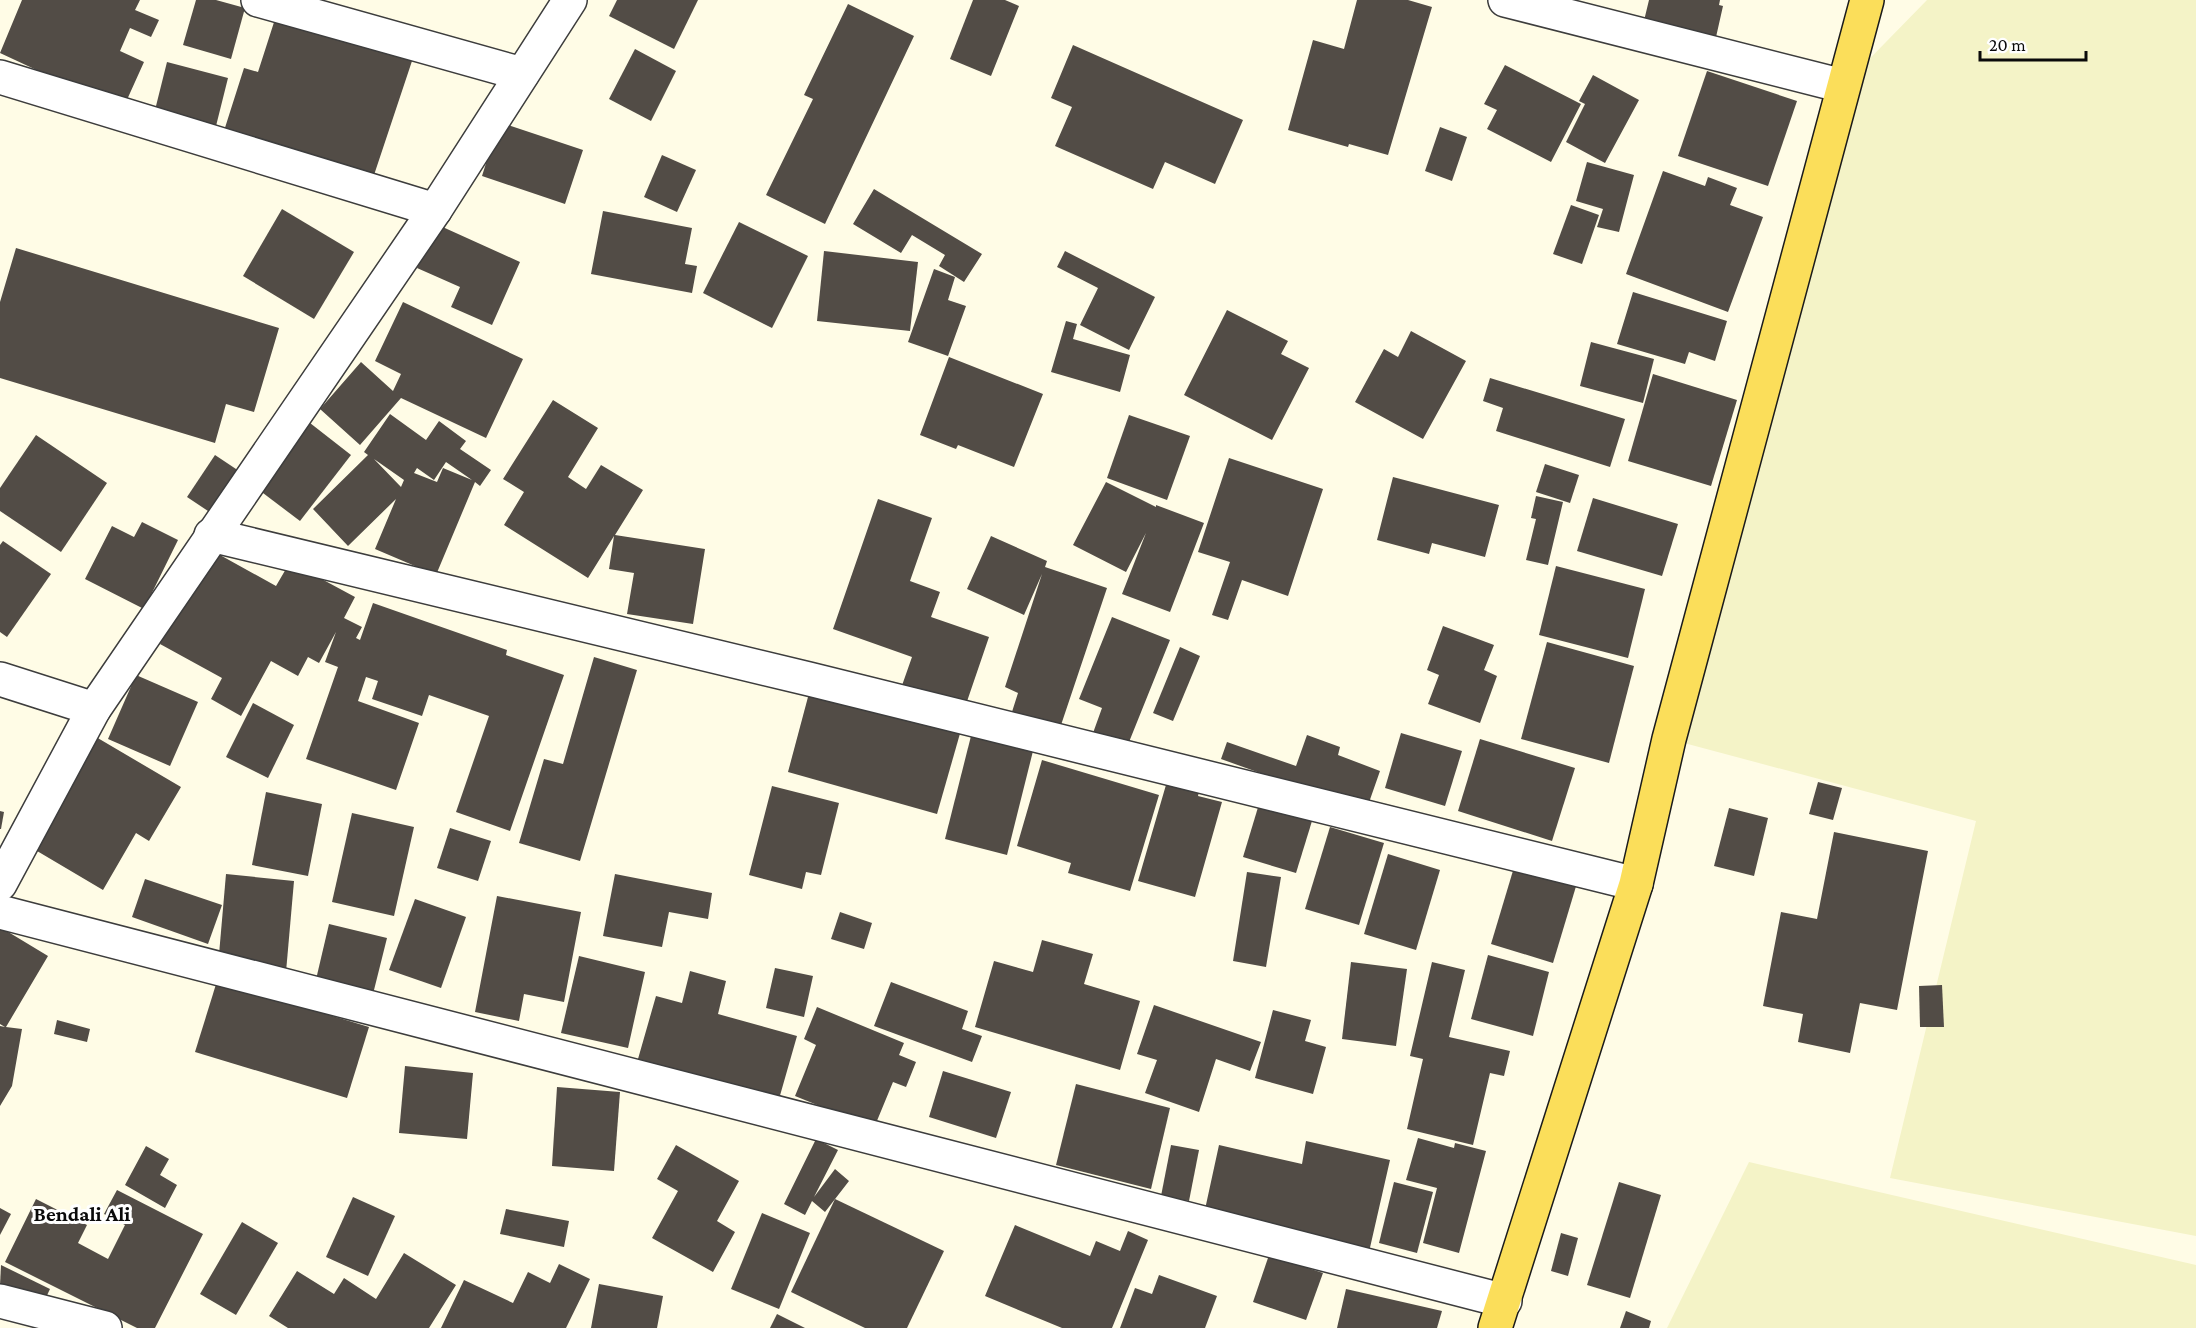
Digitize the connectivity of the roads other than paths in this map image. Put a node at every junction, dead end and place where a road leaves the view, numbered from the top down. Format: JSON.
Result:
{"nodes":[{"id":1,"x":258,"y":0,"type":"edge"},
{"id":2,"x":570,"y":0,"type":"edge"},
{"id":3,"x":1505,"y":0,"type":"edge"},
{"id":4,"x":1867,"y":0,"type":"edge"},
{"id":5,"x":522,"y":74,"type":"junction"},
{"id":6,"x":0,"y":77,"type":"edge"},
{"id":7,"x":1843,"y":86,"type":"junction"},
{"id":8,"x":435,"y":210,"type":"junction"},
{"id":9,"x":211,"y":535,"type":"junction"},
{"id":10,"x":0,"y":679,"type":"edge"},
{"id":11,"x":94,"y":709,"type":"junction"},
{"id":12,"x":0,"y":884,"type":"edge"},
{"id":13,"x":1636,"y":884,"type":"junction"},
{"id":14,"x":0,"y":912,"type":"edge"},
{"id":15,"x":0,"y":1301,"type":"edge"},
{"id":16,"x":1500,"y":1314,"type":"edge"},
{"id":17,"x":105,"y":1328,"type":"edge"}],
"edges":[{"from":1,"to":5,"type":"street"},
{"from":2,"to":5,"type":"street"},
{"from":3,"to":7,"type":"street"},
{"from":4,"to":7,"type":"main road"},
{"from":5,"to":8,"type":"street"},
{"from":6,"to":8,"type":"street"},
{"from":7,"to":13,"type":"main road"},
{"from":8,"to":9,"type":"street"},
{"from":9,"to":11,"type":"street"},
{"from":9,"to":13,"type":"street"},
{"from":10,"to":11,"type":"street"},
{"from":11,"to":12,"type":"street"},
{"from":13,"to":16,"type":"main road"},
{"from":14,"to":16,"type":"street"},
{"from":15,"to":17,"type":"street"}]}
